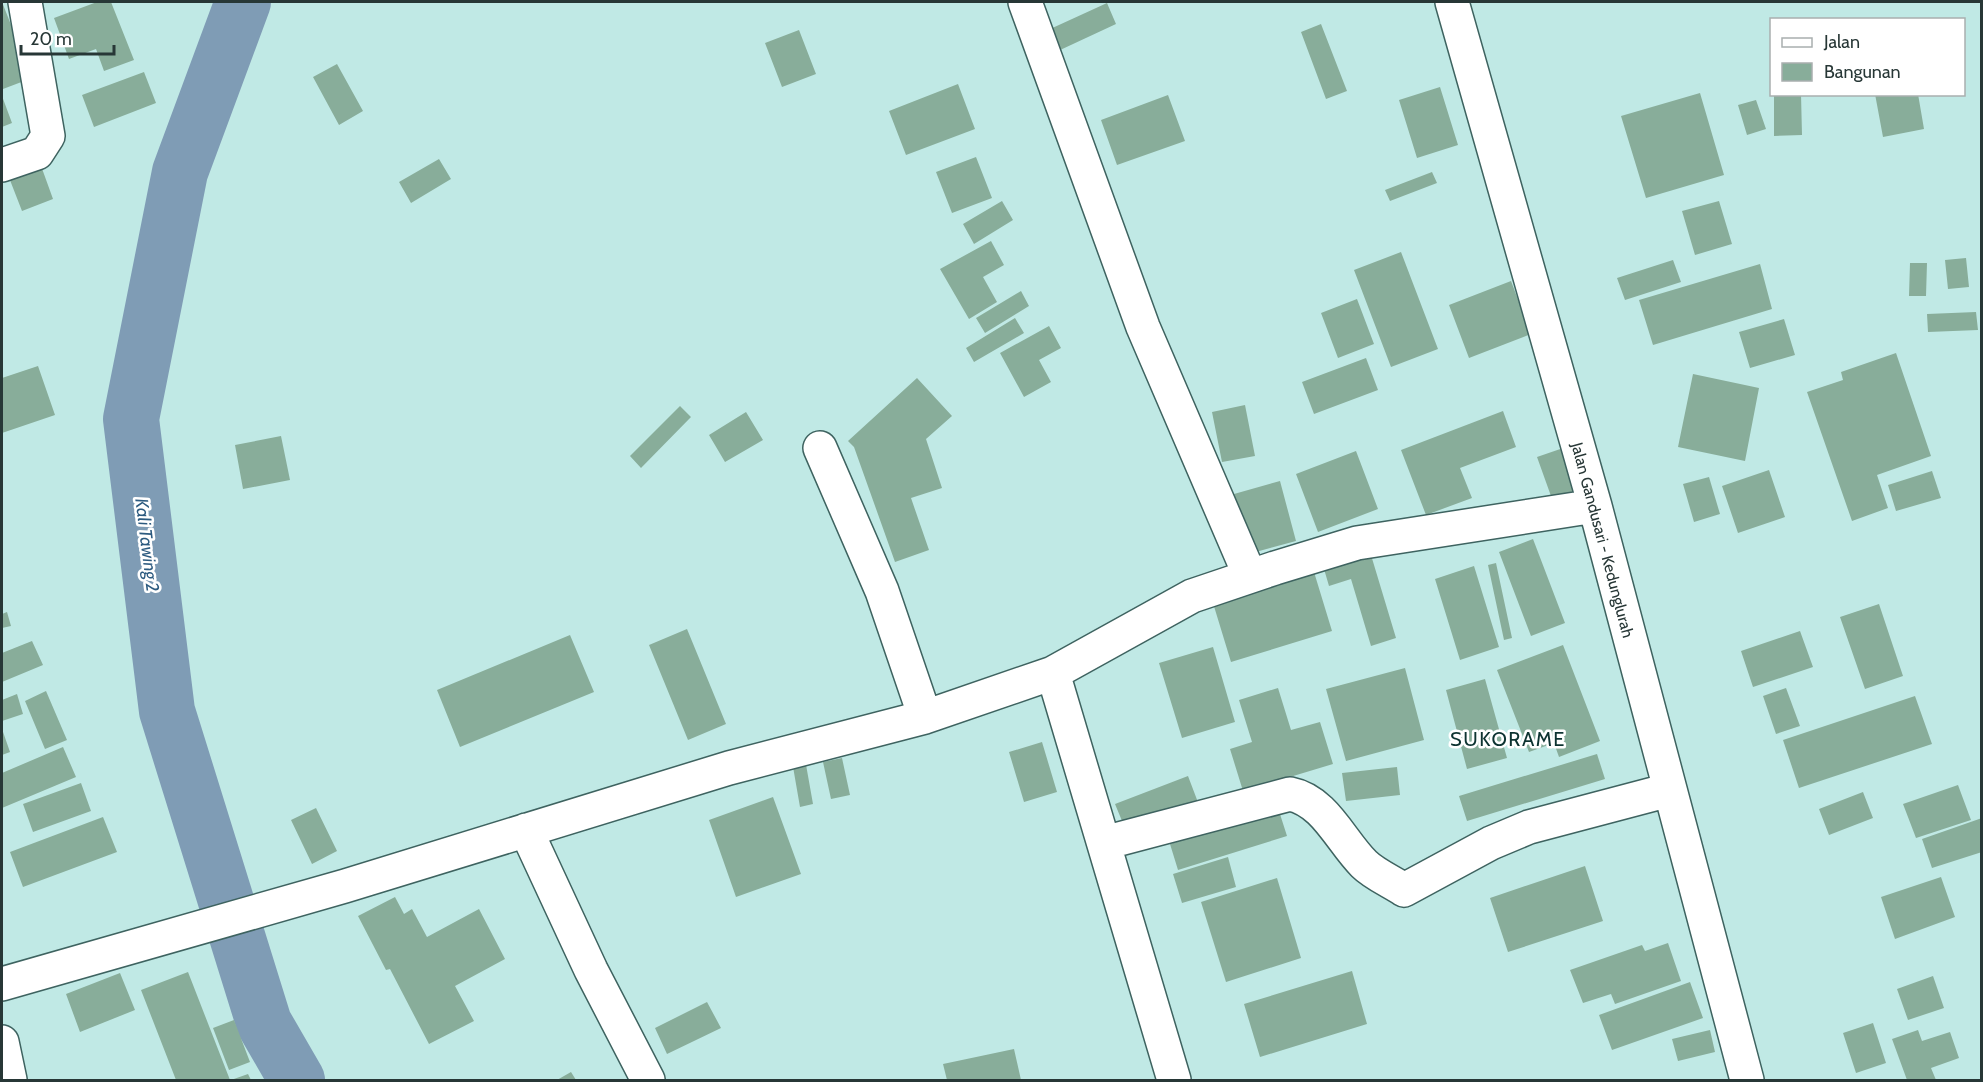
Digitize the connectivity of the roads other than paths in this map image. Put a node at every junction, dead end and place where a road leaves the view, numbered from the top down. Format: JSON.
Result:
{"nodes":[{"id":1,"x":25,"y":2,"type":"edge"},
{"id":2,"x":1025,"y":2,"type":"edge"},
{"id":3,"x":1452,"y":2,"type":"edge"},
{"id":4,"x":2,"y":165,"type":"edge"},
{"id":5,"x":820,"y":448,"type":"dead end"},
{"id":6,"x":1595,"y":506,"type":"junction"},
{"id":7,"x":1251,"y":576,"type":"junction"},
{"id":8,"x":1053,"y":673,"type":"junction"},
{"id":9,"x":926,"y":717,"type":"junction"},
{"id":10,"x":1669,"y":790,"type":"junction"},
{"id":11,"x":526,"y":830,"type":"junction"},
{"id":12,"x":1104,"y":843,"type":"junction"},
{"id":13,"x":2,"y":984,"type":"edge"},
{"id":14,"x":2,"y":1042,"type":"edge"},
{"id":15,"x":10,"y":1080,"type":"edge"},
{"id":16,"x":648,"y":1080,"type":"edge"},
{"id":17,"x":1174,"y":1080,"type":"edge"},
{"id":18,"x":1747,"y":1080,"type":"edge"}],
"edges":[{"from":1,"to":4,"type":"street"},
{"from":2,"to":7,"type":"street"},
{"from":3,"to":6,"type":"street","name":"Jalan Gandusari - Kedunglurah"},
{"from":5,"to":9,"type":"street"},
{"from":6,"to":7,"type":"street"},
{"from":6,"to":10,"type":"street","name":"Jalan Gandusari - Kedunglurah"},
{"from":7,"to":8,"type":"street"},
{"from":8,"to":9,"type":"street"},
{"from":8,"to":12,"type":"street"},
{"from":9,"to":11,"type":"street"},
{"from":10,"to":12,"type":"street"},
{"from":10,"to":18,"type":"street","name":"Jalan Gandusari - Kedunglurah"},
{"from":11,"to":13,"type":"street"},
{"from":11,"to":16,"type":"street"},
{"from":12,"to":17,"type":"street"},
{"from":14,"to":15,"type":"street"}]}
